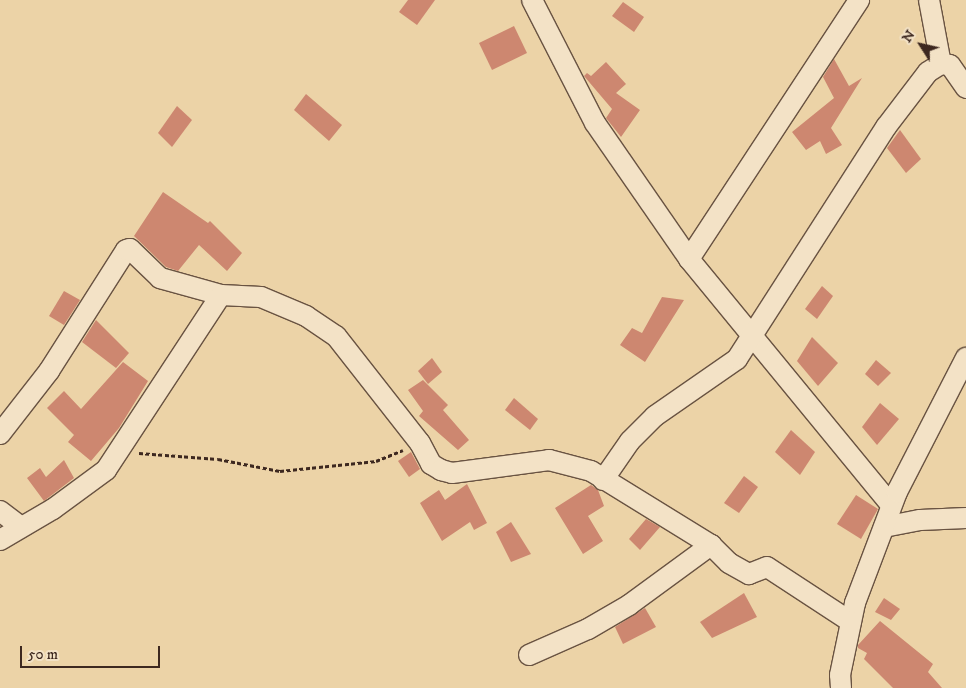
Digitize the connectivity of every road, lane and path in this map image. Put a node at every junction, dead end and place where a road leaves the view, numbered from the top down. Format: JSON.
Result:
{"nodes":[{"id":1,"x":532,"y":0,"type":"edge"},
{"id":2,"x":859,"y":0,"type":"edge"},
{"id":3,"x":929,"y":0,"type":"edge"},
{"id":4,"x":941,"y":64,"type":"junction"},
{"id":5,"x":966,"y":88,"type":"edge"},
{"id":6,"x":689,"y":259,"type":"junction"},
{"id":7,"x":221,"y":295,"type":"junction"},
{"id":8,"x":751,"y":338,"type":"junction"},
{"id":9,"x":966,"y":358,"type":"edge"},
{"id":10,"x":0,"y":434,"type":"edge"},
{"id":11,"x":420,"y":443,"type":"junction"},
{"id":12,"x":118,"y":451,"type":"junction"},
{"id":13,"x":603,"y":480,"type":"junction"},
{"id":14,"x":892,"y":506,"type":"junction"},
{"id":15,"x":0,"y":511,"type":"edge"},
{"id":16,"x":966,"y":518,"type":"edge"},
{"id":17,"x":884,"y":526,"type":"junction"},
{"id":18,"x":21,"y":527,"type":"junction"},
{"id":19,"x":0,"y":540,"type":"edge"},
{"id":20,"x":711,"y":545,"type":"junction"},
{"id":21,"x":851,"y":622,"type":"junction"},
{"id":22,"x":529,"y":655,"type":"dead end"},
{"id":23,"x":841,"y":688,"type":"edge"}],
"edges":[{"from":1,"to":6,"type":"street"},
{"from":2,"to":6,"type":"street"},
{"from":3,"to":4,"type":"street"},
{"from":4,"to":5,"type":"street"},
{"from":4,"to":8,"type":"street"},
{"from":6,"to":8,"type":"street"},
{"from":7,"to":10,"type":"street"},
{"from":7,"to":11,"type":"street"},
{"from":7,"to":12,"type":"street"},
{"from":8,"to":13,"type":"street"},
{"from":8,"to":14,"type":"street"},
{"from":9,"to":14,"type":"street"},
{"from":11,"to":12,"type":"path"},
{"from":11,"to":13,"type":"street"},
{"from":12,"to":18,"type":"street"},
{"from":13,"to":20,"type":"street"},
{"from":14,"to":17,"type":"street"},
{"from":15,"to":18,"type":"street"},
{"from":16,"to":17,"type":"street"},
{"from":17,"to":21,"type":"street"},
{"from":18,"to":19,"type":"street"},
{"from":20,"to":21,"type":"street"},
{"from":20,"to":22,"type":"street"},
{"from":21,"to":23,"type":"street"}]}
